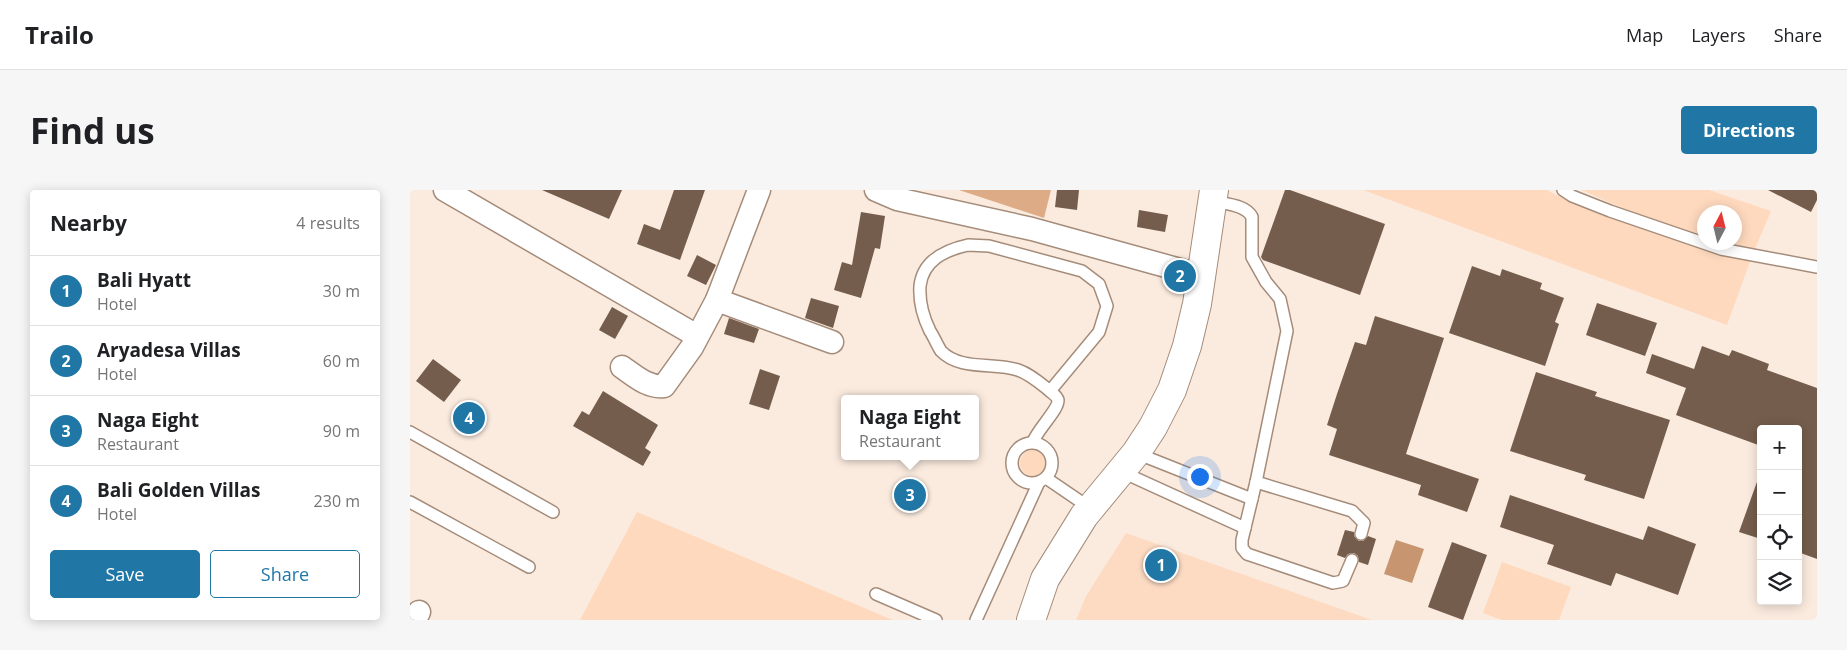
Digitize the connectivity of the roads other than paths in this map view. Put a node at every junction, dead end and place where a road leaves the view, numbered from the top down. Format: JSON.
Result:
{"nodes":[{"id":1,"x":445,"y":190,"type":"edge"},
{"id":2,"x":760,"y":190,"type":"edge"},
{"id":3,"x":876,"y":190,"type":"edge"},
{"id":4,"x":1563,"y":190,"type":"edge"},
{"id":5,"x":1214,"y":196,"type":"edge"},
{"id":6,"x":1817,"y":267,"type":"edge"},
{"id":7,"x":1202,"y":276,"type":"junction"},
{"id":8,"x":717,"y":300,"type":"junction"},
{"id":9,"x":697,"y":336,"type":"junction"},
{"id":10,"x":832,"y":342,"type":"dead end"},
{"id":11,"x":622,"y":367,"type":"dead end"},
{"id":12,"x":1050,"y":391,"type":"junction"},
{"id":13,"x":410,"y":432,"type":"edge"},
{"id":14,"x":1033,"y":442,"type":"junction"},
{"id":15,"x":1128,"y":462,"type":"junction"},
{"id":16,"x":1043,"y":480,"type":"junction"},
{"id":17,"x":1256,"y":482,"type":"junction"},
{"id":18,"x":1252,"y":499,"type":"junction"},
{"id":19,"x":410,"y":502,"type":"edge"},
{"id":20,"x":1090,"y":508,"type":"junction"},
{"id":21,"x":553,"y":512,"type":"dead end"},
{"id":22,"x":1245,"y":528,"type":"junction"},
{"id":23,"x":1360,"y":534,"type":"dead end"},
{"id":24,"x":1352,"y":560,"type":"dead end"},
{"id":25,"x":529,"y":567,"type":"dead end"},
{"id":26,"x":876,"y":594,"type":"dead end"},
{"id":27,"x":936,"y":620,"type":"edge"},
{"id":28,"x":976,"y":620,"type":"edge"},
{"id":29,"x":1031,"y":620,"type":"edge"}],
"edges":[{"from":1,"to":9,"type":"street"},
{"from":2,"to":8,"type":"street"},
{"from":3,"to":7,"type":"street"},
{"from":4,"to":6,"type":"lane"},
{"from":5,"to":7,"type":"street"},
{"from":5,"to":17,"type":"lane"},
{"from":7,"to":15,"type":"street"},
{"from":8,"to":9,"type":"street"},
{"from":8,"to":10,"type":"street"},
{"from":9,"to":11,"type":"street"},
{"from":12,"to":12,"type":"lane"},
{"from":12,"to":14,"type":"lane"},
{"from":13,"to":21,"type":"lane"},
{"from":14,"to":16,"type":"lane"},
{"from":14,"to":16,"type":"lane"},
{"from":15,"to":18,"type":"lane"},
{"from":15,"to":20,"type":"street"},
{"from":15,"to":22,"type":"lane"},
{"from":16,"to":20,"type":"lane"},
{"from":16,"to":28,"type":"lane"},
{"from":17,"to":18,"type":"lane"},
{"from":17,"to":23,"type":"lane"},
{"from":18,"to":22,"type":"lane"},
{"from":19,"to":25,"type":"lane"},
{"from":20,"to":29,"type":"street"},
{"from":22,"to":24,"type":"lane"},
{"from":26,"to":27,"type":"lane"}]}
